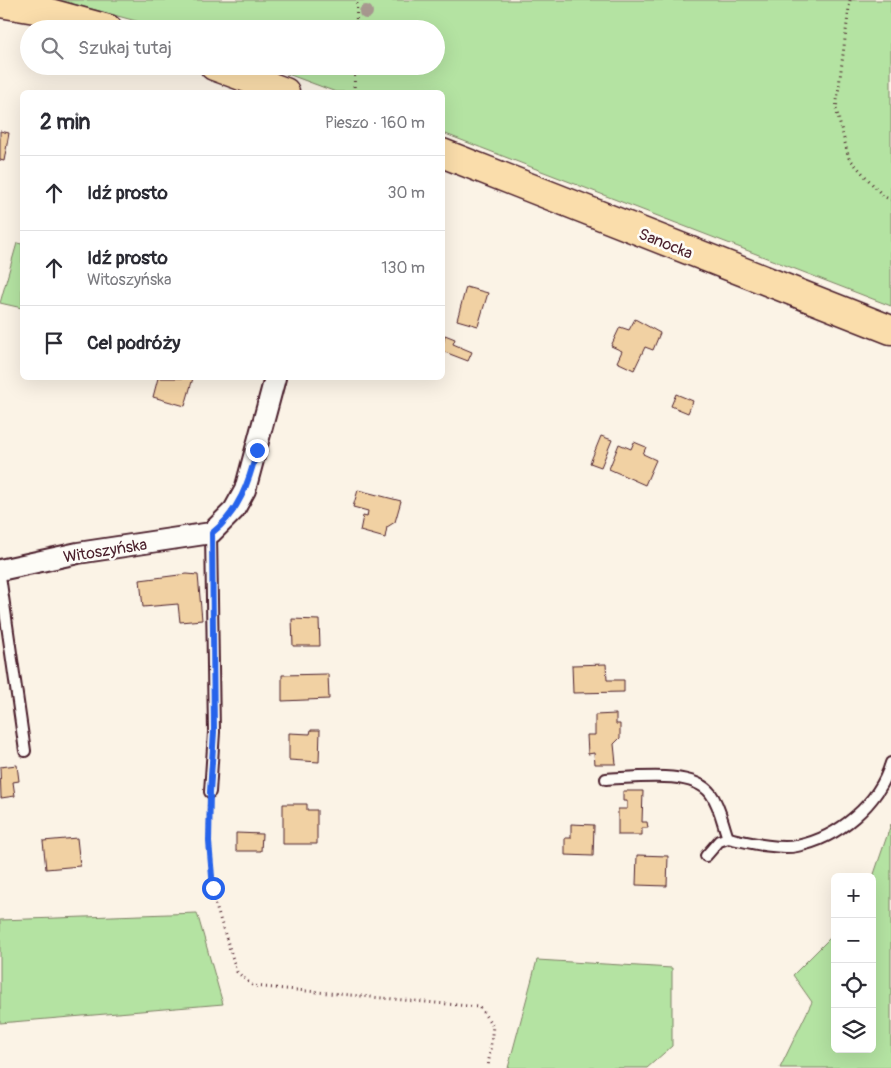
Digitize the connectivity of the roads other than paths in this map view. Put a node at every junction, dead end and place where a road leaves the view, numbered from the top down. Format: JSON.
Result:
{"nodes":[{"id":1,"x":0,"y":4,"type":"edge"},
{"id":2,"x":75,"y":20,"type":"edge"},
{"id":3,"x":239,"y":75,"type":"edge"},
{"id":4,"x":280,"y":90,"type":"edge"},
{"id":5,"x":445,"y":155,"type":"edge"},
{"id":6,"x":891,"y":330,"type":"edge"},
{"id":7,"x":274,"y":380,"type":"edge"},
{"id":8,"x":212,"y":533,"type":"junction"},
{"id":9,"x":0,"y":570,"type":"edge"},
{"id":10,"x":0,"y":576,"type":"edge"},
{"id":11,"x":25,"y":751,"type":"dead end"},
{"id":12,"x":891,"y":763,"type":"edge"},
{"id":13,"x":606,"y":779,"type":"dead end"},
{"id":14,"x":210,"y":792,"type":"road end"},
{"id":15,"x":728,"y":838,"type":"junction"},
{"id":16,"x":706,"y":856,"type":"dead end"}],
"edges":[{"from":1,"to":2,"type":"main road"},
{"from":3,"to":4,"type":"main road"},
{"from":5,"to":6,"type":"main road","name":"Sanocka"},
{"from":7,"to":8,"type":"street"},
{"from":8,"to":9,"type":"street","name":"Witoszyńska"},
{"from":8,"to":14,"type":"lane"},
{"from":10,"to":11,"type":"lane"},
{"from":12,"to":15,"type":"lane"},
{"from":13,"to":15,"type":"lane"},
{"from":15,"to":16,"type":"lane"}]}
